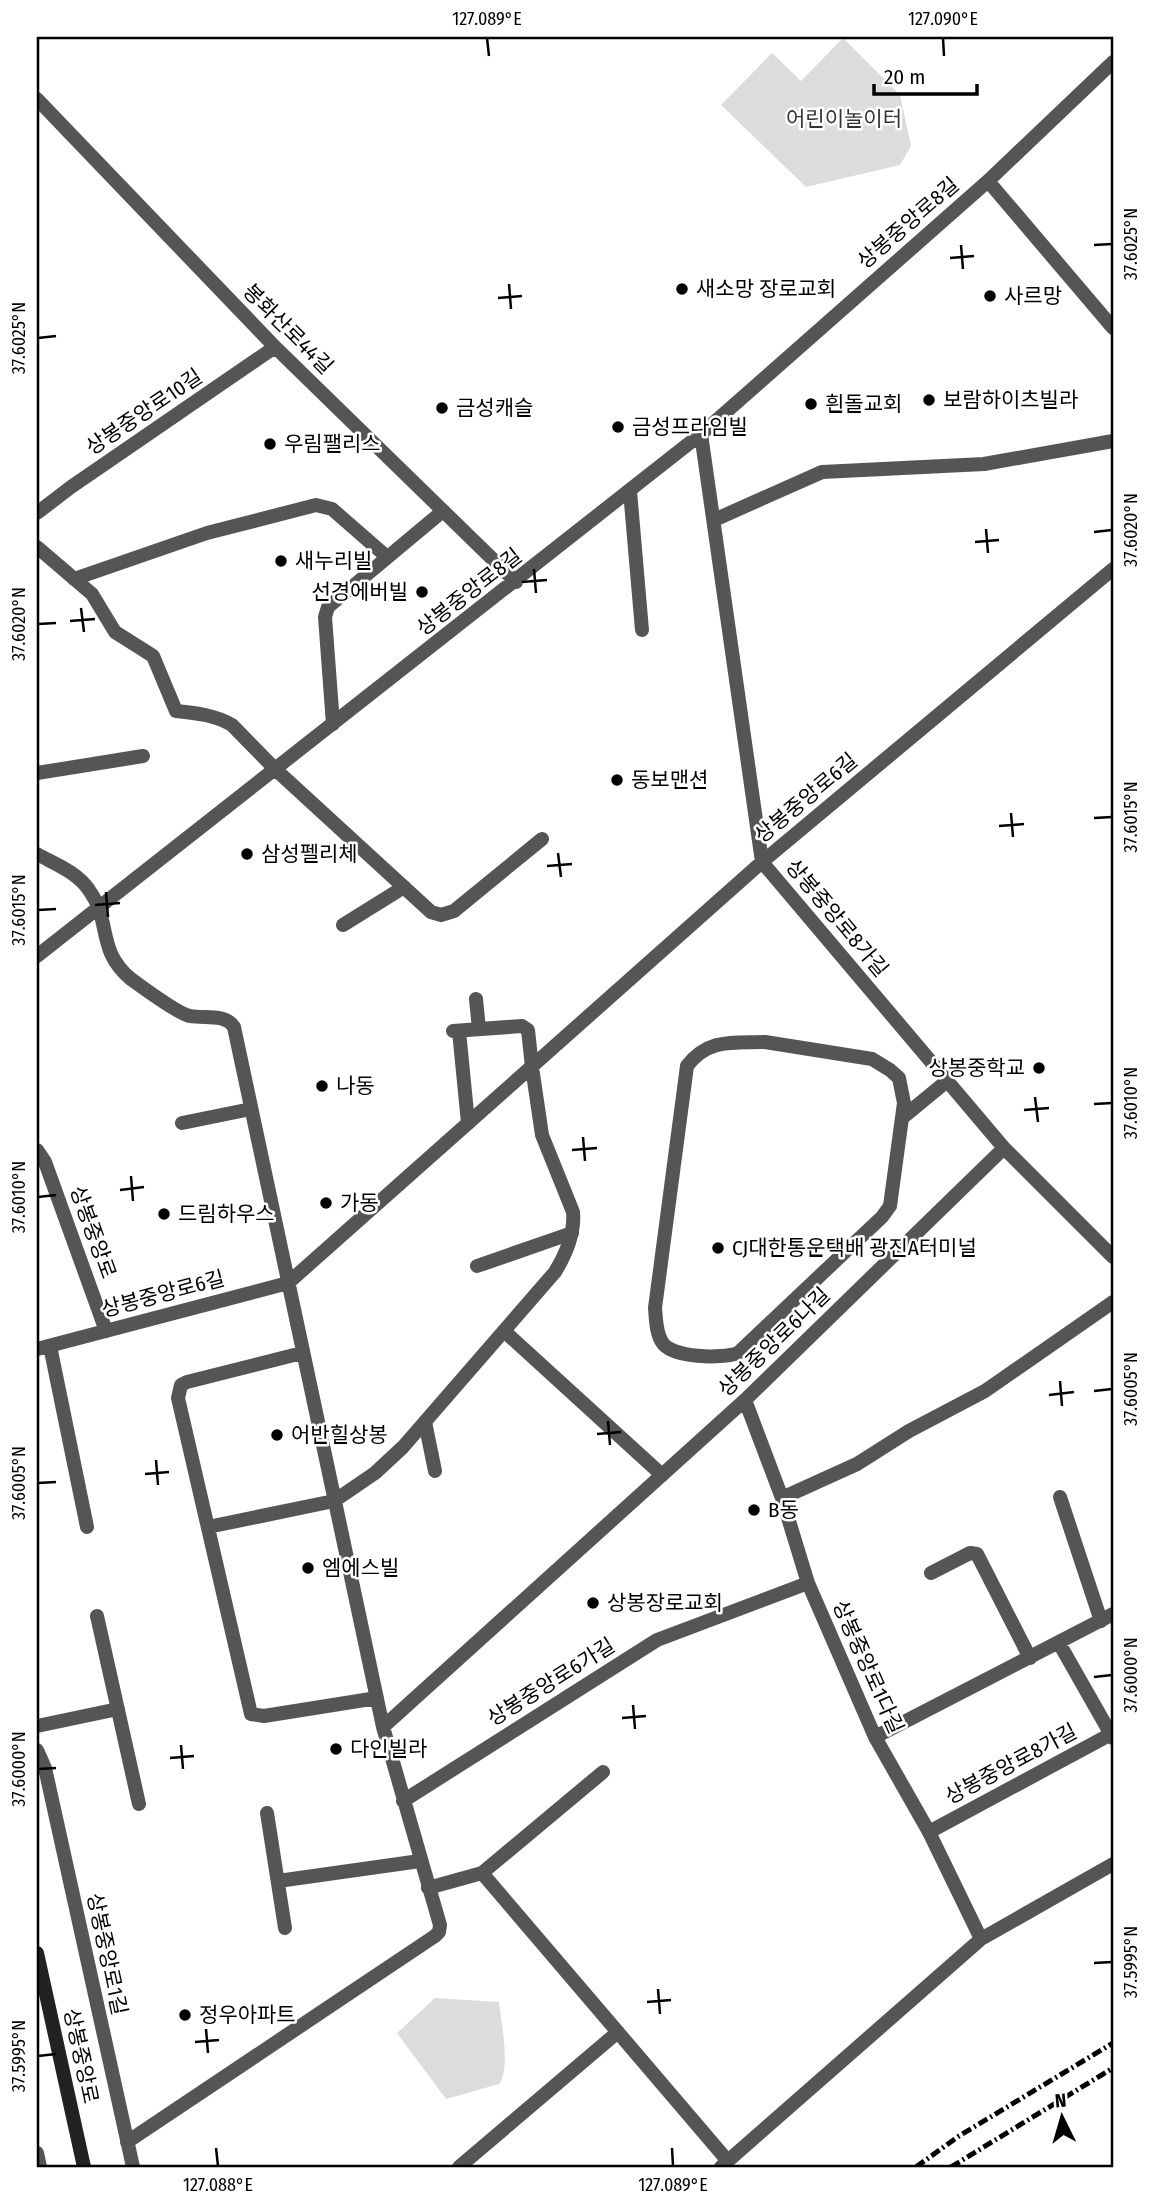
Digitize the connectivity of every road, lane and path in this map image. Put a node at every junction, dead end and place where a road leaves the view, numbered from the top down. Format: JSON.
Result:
{"nodes":[{"id":1,"x":1113,"y":62,"type":"edge"},
{"id":2,"x":37,"y":99,"type":"edge"},
{"id":3,"x":988,"y":181,"type":"junction"},
{"id":4,"x":1113,"y":328,"type":"edge"},
{"id":5,"x":275,"y":347,"type":"junction"},
{"id":6,"x":701,"y":435,"type":"junction"},
{"id":7,"x":1113,"y":441,"type":"edge"},
{"id":8,"x":630,"y":491,"type":"junction"},
{"id":9,"x":443,"y":511,"type":"junction"},
{"id":10,"x":37,"y":513,"type":"edge"},
{"id":11,"x":714,"y":520,"type":"junction"},
{"id":12,"x":37,"y":547,"type":"edge"},
{"id":13,"x":387,"y":557,"type":"junction"},
{"id":14,"x":1113,"y":569,"type":"edge"},
{"id":15,"x":74,"y":579,"type":"junction"},
{"id":16,"x":516,"y":582,"type":"junction"},
{"id":17,"x":642,"y":630,"type":"dead end"},
{"id":18,"x":333,"y":724,"type":"junction"},
{"id":19,"x":143,"y":756,"type":"dead end"},
{"id":20,"x":275,"y":769,"type":"junction"},
{"id":21,"x":37,"y":773,"type":"edge"},
{"id":22,"x":542,"y":839,"type":"dead end"},
{"id":23,"x":37,"y":854,"type":"edge"},
{"id":24,"x":762,"y":862,"type":"junction"},
{"id":25,"x":404,"y":887,"type":"junction"},
{"id":26,"x":99,"y":907,"type":"junction"},
{"id":27,"x":343,"y":925,"type":"dead end"},
{"id":28,"x":37,"y":956,"type":"edge"},
{"id":29,"x":477,"y":999,"type":"dead end"},
{"id":30,"x":479,"y":1029,"type":"junction"},
{"id":31,"x":532,"y":1066,"type":"junction"},
{"id":32,"x":947,"y":1081,"type":"junction"},
{"id":33,"x":251,"y":1109,"type":"junction"},
{"id":34,"x":902,"y":1118,"type":"junction"},
{"id":35,"x":468,"y":1123,"type":"junction"},
{"id":36,"x":182,"y":1124,"type":"dead end"},
{"id":37,"x":1004,"y":1148,"type":"junction"},
{"id":38,"x":37,"y":1150,"type":"edge"},
{"id":39,"x":572,"y":1233,"type":"junction"},
{"id":40,"x":1113,"y":1257,"type":"edge"},
{"id":41,"x":477,"y":1266,"type":"dead end"},
{"id":42,"x":288,"y":1283,"type":"junction"},
{"id":43,"x":1113,"y":1303,"type":"edge"},
{"id":44,"x":106,"y":1331,"type":"junction"},
{"id":45,"x":504,"y":1331,"type":"junction"},
{"id":46,"x":43,"y":1348,"type":"edge"},
{"id":47,"x":302,"y":1353,"type":"junction"},
{"id":48,"x":745,"y":1400,"type":"junction"},
{"id":49,"x":425,"y":1422,"type":"junction"},
{"id":50,"x":435,"y":1471,"type":"dead end"},
{"id":51,"x":662,"y":1475,"type":"junction"},
{"id":52,"x":1060,"y":1497,"type":"dead end"},
{"id":53,"x":782,"y":1498,"type":"junction"},
{"id":54,"x":334,"y":1501,"type":"junction"},
{"id":55,"x":87,"y":1527,"type":"dead end"},
{"id":56,"x":208,"y":1527,"type":"junction"},
{"id":57,"x":931,"y":1573,"type":"dead end"},
{"id":58,"x":808,"y":1583,"type":"junction"},
{"id":59,"x":97,"y":1616,"type":"dead end"},
{"id":60,"x":1107,"y":1618,"type":"edge"},
{"id":61,"x":1059,"y":1643,"type":"junction"},
{"id":62,"x":1030,"y":1658,"type":"junction"},
{"id":63,"x":377,"y":1698,"type":"junction"},
{"id":64,"x":118,"y":1709,"type":"junction"},
{"id":65,"x":37,"y":1726,"type":"edge"},
{"id":66,"x":383,"y":1727,"type":"junction"},
{"id":67,"x":1113,"y":1735,"type":"edge"},
{"id":68,"x":874,"y":1737,"type":"junction"},
{"id":69,"x":37,"y":1750,"type":"edge"},
{"id":70,"x":603,"y":1772,"type":"dead end"},
{"id":71,"x":403,"y":1801,"type":"junction"},
{"id":72,"x":139,"y":1804,"type":"dead end"},
{"id":73,"x":267,"y":1813,"type":"dead end"},
{"id":74,"x":929,"y":1832,"type":"junction"},
{"id":75,"x":420,"y":1861,"type":"junction"},
{"id":76,"x":1113,"y":1864,"type":"edge"},
{"id":77,"x":482,"y":1872,"type":"junction"},
{"id":78,"x":278,"y":1881,"type":"junction"},
{"id":79,"x":429,"y":1888,"type":"junction"},
{"id":80,"x":285,"y":1928,"type":"dead end"},
{"id":81,"x":982,"y":1939,"type":"junction"},
{"id":82,"x":37,"y":1953,"type":"edge"},
{"id":83,"x":618,"y":2032,"type":"junction"},
{"id":84,"x":127,"y":2142,"type":"junction"},
{"id":85,"x":37,"y":2153,"type":"edge"},
{"id":86,"x":724,"y":2163,"type":"edge"},
{"id":87,"x":40,"y":2167,"type":"edge"},
{"id":88,"x":84,"y":2167,"type":"edge"},
{"id":89,"x":133,"y":2167,"type":"edge"},
{"id":90,"x":459,"y":2167,"type":"edge"}],
"edges":[{"from":1,"to":3,"type":"street","name":"상봉중앙로8길"},
{"from":2,"to":5,"type":"street","name":"봉화산로44길"},
{"from":3,"to":4,"type":"street"},
{"from":3,"to":6,"type":"street","name":"상봉중앙로8길"},
{"from":5,"to":9,"type":"street","name":"봉화산로44길"},
{"from":5,"to":10,"type":"street","name":"상봉중앙로10길"},
{"from":6,"to":8,"type":"street","name":"상봉중앙로8길"},
{"from":6,"to":11,"type":"street","name":"상봉중앙로8가길"},
{"from":7,"to":11,"type":"street"},
{"from":8,"to":16,"type":"street","name":"상봉중앙로8길"},
{"from":8,"to":17,"type":"street"},
{"from":9,"to":13,"type":"street"},
{"from":9,"to":16,"type":"street","name":"봉화산로44길"},
{"from":11,"to":24,"type":"street","name":"상봉중앙로8가길"},
{"from":12,"to":15,"type":"street"},
{"from":13,"to":15,"type":"street"},
{"from":13,"to":18,"type":"street"},
{"from":14,"to":24,"type":"street","name":"상봉중앙로6길"},
{"from":15,"to":20,"type":"street"},
{"from":16,"to":18,"type":"street","name":"상봉중앙로8길"},
{"from":18,"to":20,"type":"street","name":"상봉중앙로8길"},
{"from":19,"to":21,"type":"street"},
{"from":20,"to":25,"type":"street"},
{"from":20,"to":26,"type":"street","name":"상봉중앙로8길"},
{"from":22,"to":25,"type":"street"},
{"from":23,"to":26,"type":"street"},
{"from":24,"to":31,"type":"street","name":"상봉중앙로6길"},
{"from":24,"to":32,"type":"street","name":"상봉중앙로8가길"},
{"from":25,"to":27,"type":"street"},
{"from":26,"to":28,"type":"street","name":"상봉중앙로8길"},
{"from":26,"to":33,"type":"street"},
{"from":29,"to":30,"type":"street"},
{"from":30,"to":31,"type":"street"},
{"from":30,"to":35,"type":"street"},
{"from":31,"to":35,"type":"street","name":"상봉중앙로6길"},
{"from":31,"to":39,"type":"street"},
{"from":32,"to":34,"type":"street"},
{"from":32,"to":37,"type":"street","name":"상봉중앙로8가길"},
{"from":33,"to":36,"type":"street"},
{"from":33,"to":42,"type":"street"},
{"from":34,"to":34,"type":"street"},
{"from":35,"to":42,"type":"street","name":"상봉중앙로6길"},
{"from":37,"to":40,"type":"street","name":"상봉중앙로8가길"},
{"from":37,"to":48,"type":"street","name":"상봉중앙로6나길"},
{"from":38,"to":44,"type":"street","name":"상봉중앙로"},
{"from":39,"to":41,"type":"street"},
{"from":39,"to":45,"type":"street"},
{"from":42,"to":44,"type":"street","name":"상봉중앙로6길"},
{"from":42,"to":47,"type":"street"},
{"from":43,"to":53,"type":"street"},
{"from":44,"to":46,"type":"street","name":"상봉중앙로6길"},
{"from":45,"to":49,"type":"street"},
{"from":45,"to":51,"type":"street"},
{"from":46,"to":55,"type":"street","name":"상봉중앙로6길"},
{"from":47,"to":54,"type":"street"},
{"from":47,"to":56,"type":"street"},
{"from":48,"to":51,"type":"street","name":"상봉중앙로6나길"},
{"from":48,"to":53,"type":"street","name":"상봉중앙로1다길"},
{"from":49,"to":50,"type":"street"},
{"from":49,"to":54,"type":"street"},
{"from":51,"to":66,"type":"street","name":"상봉중앙로6나길"},
{"from":52,"to":60,"type":"street"},
{"from":53,"to":58,"type":"street","name":"상봉중앙로1다길"},
{"from":54,"to":56,"type":"street"},
{"from":54,"to":63,"type":"street"},
{"from":56,"to":63,"type":"street"},
{"from":57,"to":62,"type":"street"},
{"from":58,"to":68,"type":"street","name":"상봉중앙로1다길"},
{"from":58,"to":71,"type":"street","name":"상봉중앙로6가길"},
{"from":59,"to":64,"type":"street"},
{"from":60,"to":61,"type":"street"},
{"from":61,"to":62,"type":"street"},
{"from":61,"to":67,"type":"street"},
{"from":62,"to":68,"type":"street"},
{"from":63,"to":66,"type":"street"},
{"from":64,"to":65,"type":"street"},
{"from":64,"to":72,"type":"street"},
{"from":66,"to":71,"type":"street"},
{"from":67,"to":74,"type":"street","name":"상봉중앙로8가길"},
{"from":68,"to":74,"type":"street","name":"상봉중앙로1다길"},
{"from":69,"to":84,"type":"street","name":"상봉중앙로1길"},
{"from":70,"to":77,"type":"street"},
{"from":71,"to":75,"type":"street"},
{"from":73,"to":78,"type":"street"},
{"from":74,"to":81,"type":"street","name":"상봉중앙로1다길"},
{"from":75,"to":78,"type":"street"},
{"from":75,"to":79,"type":"street"},
{"from":76,"to":81,"type":"street"},
{"from":77,"to":79,"type":"street"},
{"from":77,"to":83,"type":"street"},
{"from":78,"to":80,"type":"street"},
{"from":79,"to":84,"type":"street"},
{"from":81,"to":86,"type":"street"},
{"from":82,"to":88,"type":"main road","name":"상봉중앙로"},
{"from":83,"to":86,"type":"street"},
{"from":83,"to":90,"type":"street"},
{"from":84,"to":89,"type":"street","name":"상봉중앙로1길"},
{"from":85,"to":87,"type":"street"}]}
